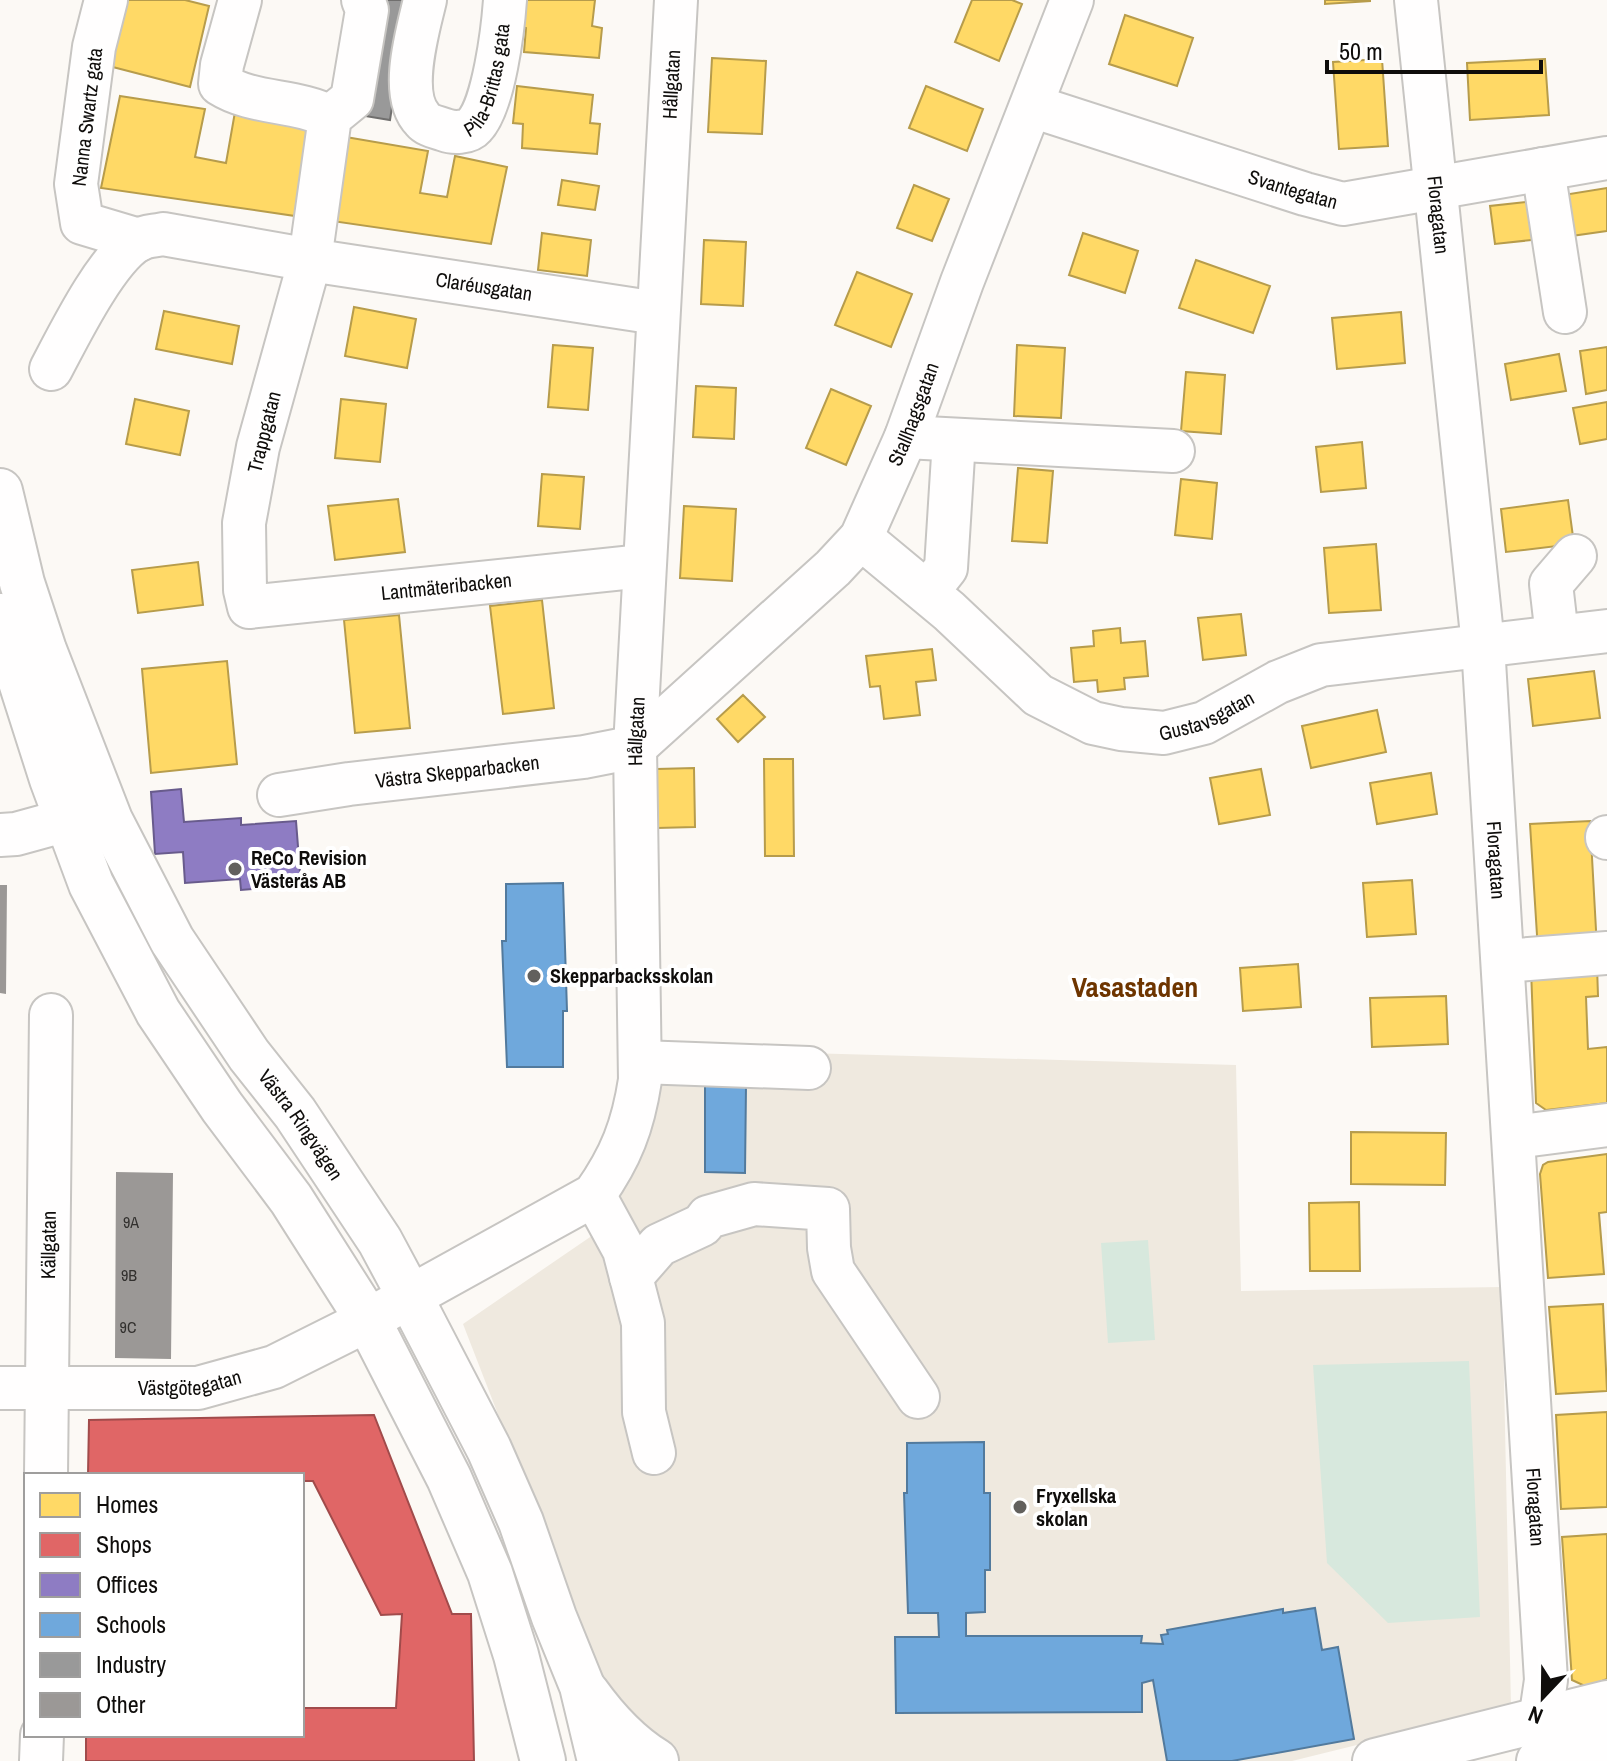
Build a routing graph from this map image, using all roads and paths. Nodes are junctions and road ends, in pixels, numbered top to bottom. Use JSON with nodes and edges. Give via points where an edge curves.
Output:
{"nodes":[{"id":1,"x":106,"y":0,"type":"edge"},
{"id":2,"x":240,"y":0,"type":"edge"},
{"id":3,"x":363,"y":0,"type":"edge"},
{"id":4,"x":425,"y":0,"type":"edge"},
{"id":5,"x":505,"y":0,"type":"edge"},
{"id":6,"x":676,"y":0,"type":"edge"},
{"id":7,"x":1072,"y":0,"type":"edge"},
{"id":8,"x":1416,"y":0,"type":"edge"},
{"id":9,"x":1032,"y":106,"type":"junction"},
{"id":10,"x":330,"y":117,"type":"junction"},
{"id":11,"x":1607,"y":158,"type":"edge"},
{"id":12,"x":1543,"y":169,"type":"junction"},
{"id":13,"x":1435,"y":187,"type":"junction"},
{"id":14,"x":139,"y":240,"type":"junction"},
{"id":15,"x":310,"y":260,"type":"junction"},
{"id":16,"x":1565,"y":312,"type":"dead end"},
{"id":17,"x":657,"y":313,"type":"junction"},
{"id":18,"x":51,"y":369,"type":"dead end"},
{"id":19,"x":906,"y":437,"type":"junction"},
{"id":20,"x":954,"y":440,"type":"junction"},
{"id":21,"x":1173,"y":451,"type":"dead end"},
{"id":22,"x":0,"y":491,"type":"edge"},
{"id":23,"x":861,"y":538,"type":"junction"},
{"id":24,"x":1575,"y":556,"type":"dead end"},
{"id":25,"x":643,"y":566,"type":"junction"},
{"id":26,"x":927,"y":592,"type":"junction"},
{"id":27,"x":249,"y":607,"type":"joint"},
{"id":28,"x":0,"y":616,"type":"edge"},
{"id":29,"x":1607,"y":631,"type":"edge"},
{"id":30,"x":1557,"y":636,"type":"junction"},
{"id":31,"x":1483,"y":645,"type":"junction"},
{"id":32,"x":635,"y":747,"type":"junction"},
{"id":33,"x":279,"y":795,"type":"dead end"},
{"id":34,"x":67,"y":820,"type":"junction"},
{"id":35,"x":8,"y":835,"type":"edge"},
{"id":36,"x":1607,"y":953,"type":"edge"},
{"id":37,"x":1503,"y":961,"type":"junction"},
{"id":38,"x":51,"y":1015,"type":"dead end"},
{"id":39,"x":640,"y":1062,"type":"junction"},
{"id":40,"x":809,"y":1068,"type":"dead end"},
{"id":41,"x":1607,"y":1125,"type":"edge"},
{"id":42,"x":1514,"y":1137,"type":"junction"},
{"id":43,"x":594,"y":1195,"type":"junction"},
{"id":44,"x":631,"y":1277,"type":"junction"},
{"id":45,"x":410,"y":1297,"type":"junction"},
{"id":46,"x":368,"y":1320,"type":"junction"},
{"id":47,"x":47,"y":1387,"type":"junction"},
{"id":48,"x":0,"y":1388,"type":"edge"},
{"id":49,"x":918,"y":1397,"type":"dead end"},
{"id":50,"x":654,"y":1453,"type":"dead end"},
{"id":51,"x":46,"y":1473,"type":"edge"},
{"id":52,"x":500,"y":1606,"type":"junction"},
{"id":53,"x":582,"y":1686,"type":"junction"},
{"id":54,"x":1607,"y":1703,"type":"edge"},
{"id":55,"x":42,"y":1737,"type":"edge"},
{"id":56,"x":1539,"y":1741,"type":"edge"},
{"id":57,"x":1607,"y":1742,"type":"edge"},
{"id":58,"x":41,"y":1761,"type":"edge"},
{"id":59,"x":543,"y":1761,"type":"edge"},
{"id":60,"x":565,"y":1761,"type":"edge"},
{"id":61,"x":600,"y":1761,"type":"edge"},
{"id":62,"x":656,"y":1761,"type":"edge"},
{"id":63,"x":1375,"y":1761,"type":"edge"}],
"edges":[{"from":1,"to":14,"type":"street","name":"Nanna Swartz gata","via":[[94,47],[76,184],[82,223]]},
{"from":2,"to":10,"type":"street","via":[[220,84],[235,94],[313,108]]},
{"from":3,"to":10,"type":"street","via":[[367,10],[352,99]]},
{"from":4,"to":5,"type":"street","name":"Pila-Brittas gata","via":[[411,87],[416,112],[425,123],[450,132],[474,126],[488,99]]},
{"from":6,"to":17,"type":"street","name":"Hållgatan"},
{"from":7,"to":9,"type":"street","name":"Stallhagsgatan"},
{"from":8,"to":13,"type":"street","name":"Floragatan"},
{"from":9,"to":13,"type":"street","name":"Svantegatan","via":[[1343,204]]},
{"from":9,"to":19,"type":"street","name":"Stallhagsgatan"},
{"from":10,"to":15,"type":"street"},
{"from":11,"to":12,"type":"street","name":"Svantegatan"},
{"from":12,"to":13,"type":"street","name":"Svantegatan"},
{"from":12,"to":16,"type":"street"},
{"from":13,"to":31,"type":"street","name":"Floragatan"},
{"from":14,"to":15,"type":"street","name":"Claréusgatan","via":[[163,234]]},
{"from":14,"to":18,"type":"street","via":[[117,261]]},
{"from":15,"to":17,"type":"street","name":"Claréusgatan"},
{"from":15,"to":27,"type":"street","name":"Trappgatan","via":[[258,447],[244,523]]},
{"from":17,"to":25,"type":"street","name":"Hållgatan"},
{"from":19,"to":20,"type":"street"},
{"from":19,"to":23,"type":"street","name":"Stallhagsgatan"},
{"from":20,"to":21,"type":"street"},
{"from":20,"to":26,"type":"street","via":[[946,568]]},
{"from":22,"to":45,"type":"main road","name":"Västra Ringvägen","via":[[44,650],[101,798],[146,894],[216,1008],[295,1113],[380,1241]]},
{"from":23,"to":26,"type":"street","name":"Gustavsgatan"},
{"from":23,"to":32,"type":"street","name":"Stallhagsgatan"},
{"from":24,"to":30,"type":"street","via":[[1551,584]]},
{"from":25,"to":27,"type":"street","name":"Lantmäteribacken"},
{"from":25,"to":32,"type":"street","name":"Hållgatan"},
{"from":26,"to":31,"type":"street","name":"Gustavsgatan","via":[[1038,695],[1093,723],[1148,732],[1204,723],[1321,665]]},
{"from":28,"to":34,"type":"main road"},
{"from":29,"to":30,"type":"street","name":"Gustavsgatan"},
{"from":30,"to":31,"type":"street","name":"Gustavsgatan"},
{"from":31,"to":37,"type":"street","name":"Floragatan"},
{"from":32,"to":33,"type":"street","name":"Västra Skepparbacken"},
{"from":32,"to":39,"type":"street","name":"Hållgatan"},
{"from":34,"to":35,"type":"street"},
{"from":34,"to":46,"type":"main road","via":[[91,884],[158,1012],[291,1199]]},
{"from":36,"to":37,"type":"street"},
{"from":37,"to":42,"type":"street","name":"Floragatan"},
{"from":38,"to":47,"type":"street","name":"Källgatan"},
{"from":39,"to":40,"type":"street"},
{"from":39,"to":43,"type":"street","name":"Hållgatan","via":[[629,1132],[616,1164]]},
{"from":41,"to":42,"type":"street"},
{"from":42,"to":56,"type":"street","name":"Floragatan","via":[[1546,1680]]},
{"from":43,"to":44,"type":"street","via":[[624,1250]]},
{"from":43,"to":45,"type":"street","name":"Hållgatan"},
{"from":44,"to":49,"type":"street","via":[[659,1245],[708,1217],[754,1204],[828,1209],[833,1271]]},
{"from":44,"to":50,"type":"street","via":[[643,1323],[644,1412]]},
{"from":45,"to":46,"type":"street","name":"Hållgatan"},
{"from":45,"to":53,"type":"main road","name":"Västra Ringvägen","via":[[514,1504]]},
{"from":46,"to":47,"type":"street","name":"Västgötegatan","via":[[274,1367],[198,1388]]},
{"from":46,"to":52,"type":"main road","via":[[449,1478]]},
{"from":47,"to":48,"type":"street","name":"Västgötegatan"},
{"from":47,"to":51,"type":"street","name":"Källgatan"},
{"from":52,"to":59,"type":"main road"},
{"from":52,"to":60,"type":"main road","via":[[517,1610]]},
{"from":53,"to":61,"type":"main road","name":"Västra Ringvägen"},
{"from":53,"to":62,"type":"main road"},
{"from":54,"to":56,"type":"main road"},
{"from":55,"to":58,"type":"street"},
{"from":56,"to":57,"type":"main road"},
{"from":56,"to":63,"type":"main road"}]}
